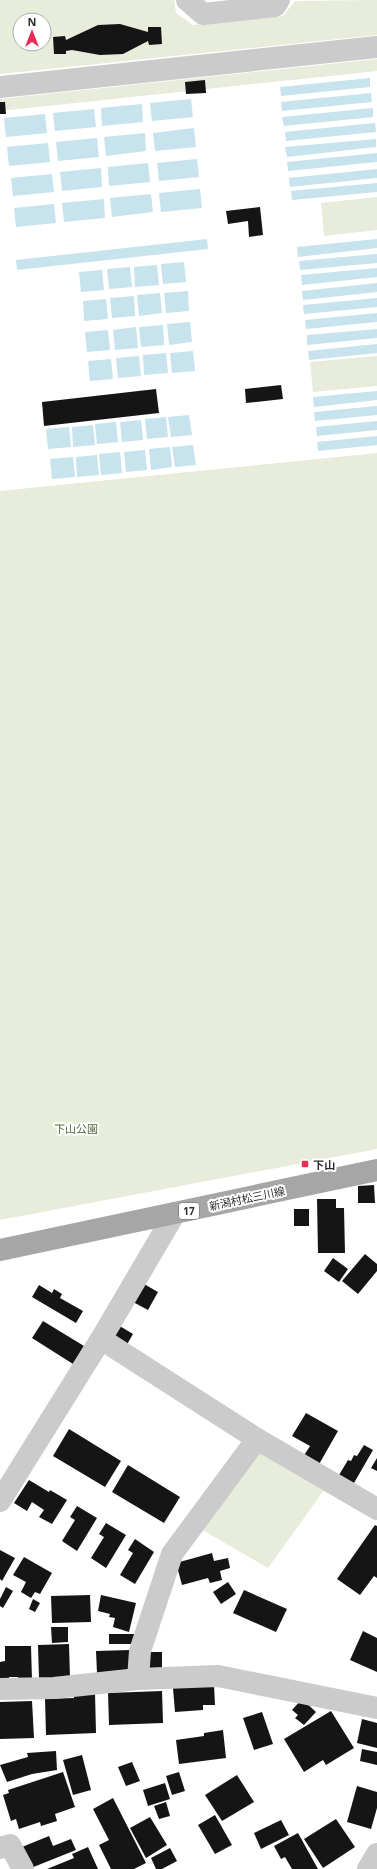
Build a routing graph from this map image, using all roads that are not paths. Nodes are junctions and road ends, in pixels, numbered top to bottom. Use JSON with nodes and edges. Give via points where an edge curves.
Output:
{"nodes":[{"id":1,"x":187,"y":0,"type":"edge"},
{"id":2,"x":279,"y":0,"type":"edge"},
{"id":3,"x":377,"y":47,"type":"edge"},
{"id":4,"x":0,"y":87,"type":"edge"},
{"id":5,"x":377,"y":1170,"type":"edge"},
{"id":6,"x":175,"y":1213,"type":"junction"},
{"id":7,"x":0,"y":1250,"type":"edge"},
{"id":8,"x":101,"y":1339,"type":"junction"},
{"id":9,"x":257,"y":1439,"type":"junction"},
{"id":10,"x":0,"y":1501,"type":"edge"},
{"id":11,"x":377,"y":1509,"type":"edge"},
{"id":12,"x":138,"y":1679,"type":"junction"},
{"id":13,"x":0,"y":1689,"type":"edge"},
{"id":14,"x":377,"y":1708,"type":"edge"},
{"id":15,"x":0,"y":1848,"type":"edge"},
{"id":16,"x":377,"y":1854,"type":"edge"},
{"id":17,"x":23,"y":1869,"type":"edge"},
{"id":18,"x":368,"y":1869,"type":"edge"}],
"edges":[{"from":1,"to":2,"type":"street","via":[[202,14],[275,6]]},
{"from":3,"to":4,"type":"street"},
{"from":5,"to":6,"type":"main road","name":"新潟村松三川線","number":"17"},
{"from":6,"to":7,"type":"main road","name":"新潟村松三川線","number":"17"},
{"from":6,"to":8,"type":"street"},
{"from":8,"to":9,"type":"street"},
{"from":8,"to":10,"type":"street"},
{"from":9,"to":11,"type":"street"},
{"from":9,"to":12,"type":"street","via":[[172,1554],[140,1651]]},
{"from":12,"to":13,"type":"street","via":[[54,1688]]},
{"from":12,"to":14,"type":"street","via":[[218,1676]]},
{"from":15,"to":17,"type":"street","via":[[10,1845]]},
{"from":16,"to":18,"type":"street"}]}
